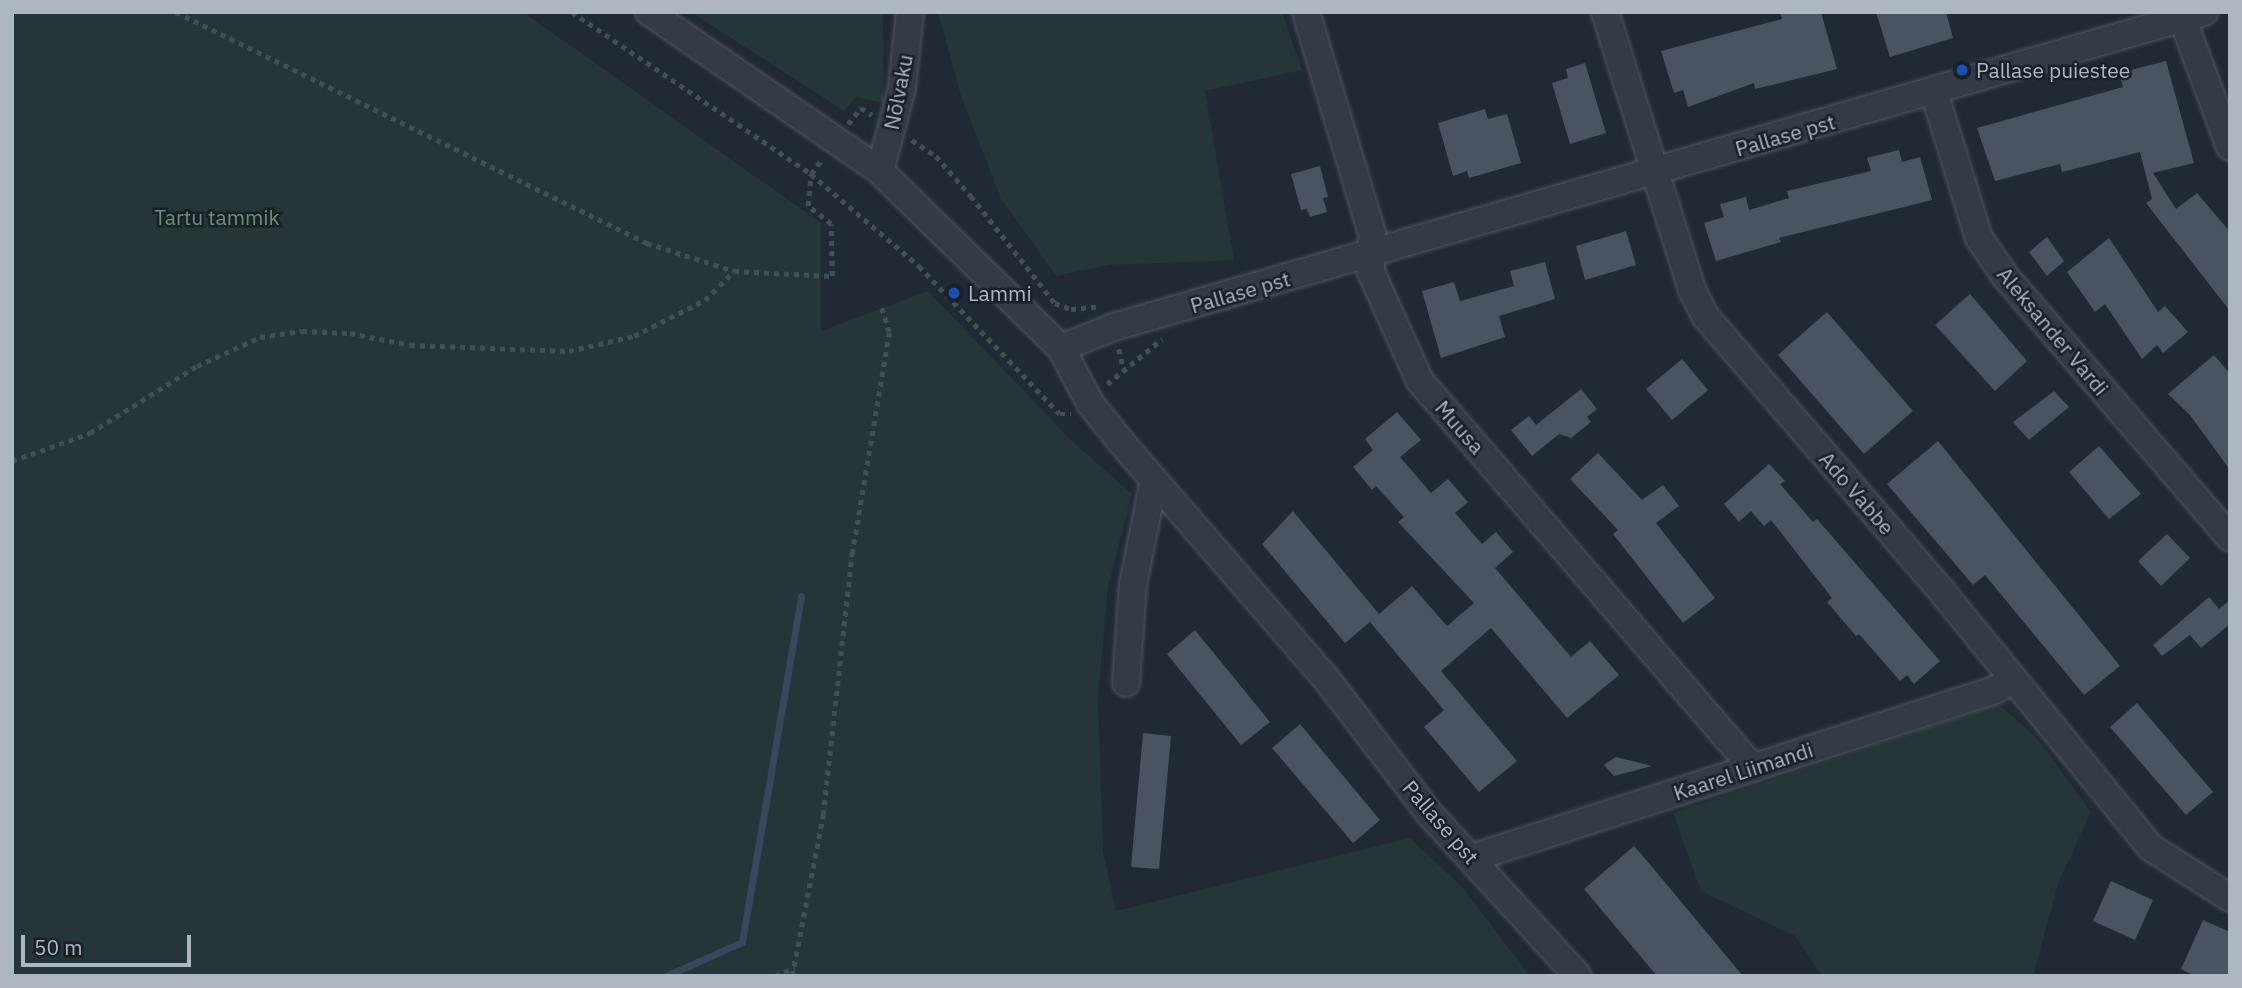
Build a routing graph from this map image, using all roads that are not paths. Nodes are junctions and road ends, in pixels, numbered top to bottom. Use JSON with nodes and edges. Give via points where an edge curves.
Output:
{"nodes":[{"id":1,"x":649,"y":12,"type":"edge"},
{"id":2,"x":910,"y":12,"type":"edge"},
{"id":3,"x":1306,"y":12,"type":"edge"},
{"id":4,"x":1605,"y":12,"type":"edge"},
{"id":5,"x":2189,"y":14,"type":"edge"},
{"id":6,"x":1934,"y":92,"type":"junction"},
{"id":7,"x":2230,"y":147,"type":"edge"},
{"id":8,"x":880,"y":171,"type":"junction"},
{"id":9,"x":1655,"y":173,"type":"junction"},
{"id":10,"x":1368,"y":257,"type":"junction"},
{"id":11,"x":1060,"y":348,"type":"junction"},
{"id":12,"x":1154,"y":480,"type":"junction"},
{"id":13,"x":2230,"y":538,"type":"edge"},
{"id":14,"x":2013,"y":679,"type":"junction"},
{"id":15,"x":1126,"y":683,"type":"dead end"},
{"id":16,"x":1754,"y":768,"type":"junction"},
{"id":17,"x":1472,"y":859,"type":"junction"},
{"id":18,"x":2230,"y":898,"type":"edge"},
{"id":19,"x":1578,"y":976,"type":"edge"}],
"edges":[{"from":1,"to":8,"type":"street"},
{"from":2,"to":8,"type":"street","name":"Nõlvaku","via":[[902,88]]},
{"from":3,"to":10,"type":"street","name":"Muusa","via":[[1371,234]]},
{"from":4,"to":9,"type":"street","name":"Ado Vabbe"},
{"from":5,"to":6,"type":"street","name":"Pallase pst"},
{"from":5,"to":7,"type":"street"},
{"from":6,"to":9,"type":"street","name":"Pallase pst"},
{"from":6,"to":13,"type":"street","name":"Aleksander Vardi","via":[[1979,238],[2005,276]]},
{"from":8,"to":11,"type":"street"},
{"from":9,"to":10,"type":"street","name":"Pallase pst"},
{"from":9,"to":14,"type":"street","name":"Ado Vabbe","via":[[1692,290],[1706,317]]},
{"from":10,"to":11,"type":"street","name":"Pallase pst","via":[[1114,327]]},
{"from":10,"to":16,"type":"street","name":"Muusa","via":[[1378,295],[1420,381]]},
{"from":11,"to":12,"type":"street","name":"Pallase pst","via":[[1090,403]]},
{"from":12,"to":15,"type":"street","via":[[1133,584]]},
{"from":12,"to":17,"type":"street","name":"Pallase pst","via":[[1324,676],[1429,813]]},
{"from":14,"to":16,"type":"street","name":"Kaarel Liimandi","via":[[1995,690]]},
{"from":14,"to":18,"type":"street","name":"Ado Vabbe","via":[[2150,847]]},
{"from":16,"to":17,"type":"street","name":"Kaarel Liimandi"},
{"from":17,"to":19,"type":"street","name":"Pallase pst"}]}
